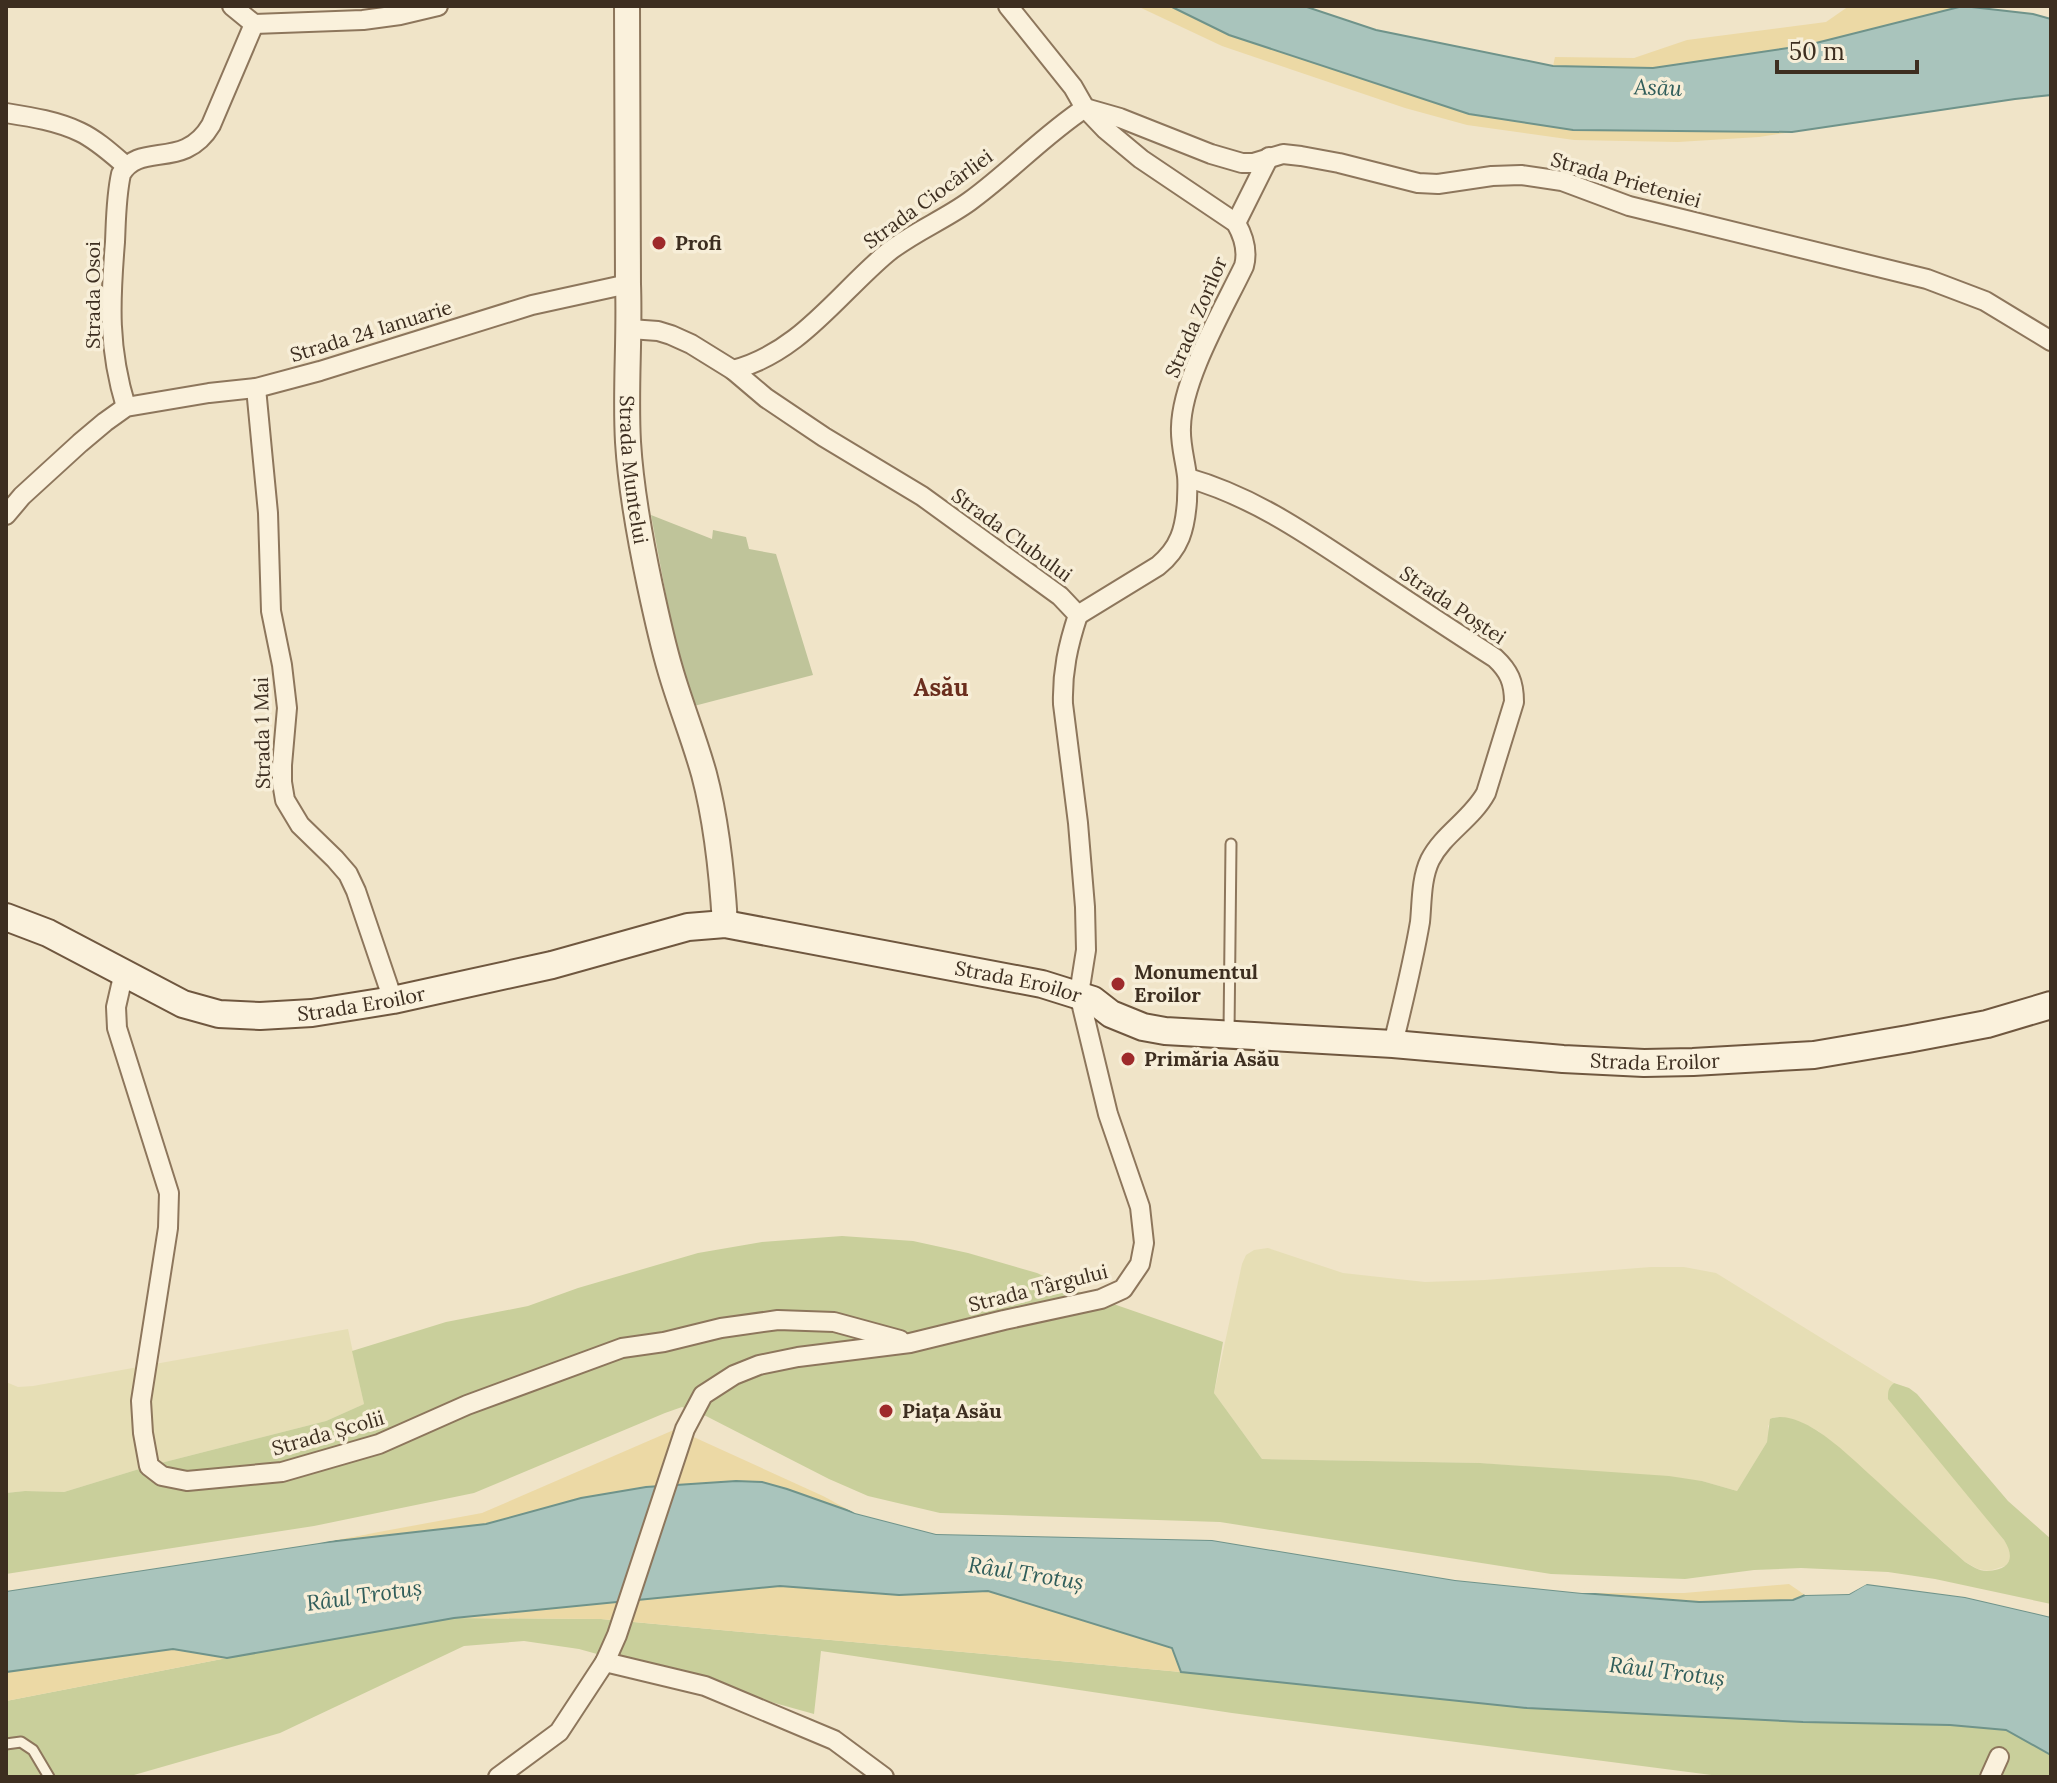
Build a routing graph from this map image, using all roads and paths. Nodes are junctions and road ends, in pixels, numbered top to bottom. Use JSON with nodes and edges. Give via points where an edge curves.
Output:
{"nodes":[{"id":1,"x":232,"y":6,"type":"edge"},
{"id":2,"x":438,"y":6,"type":"edge"},
{"id":3,"x":627,"y":6,"type":"edge"},
{"id":4,"x":1008,"y":6,"type":"edge"},
{"id":5,"x":254,"y":24,"type":"junction"},
{"id":6,"x":1085,"y":108,"type":"junction"},
{"id":7,"x":6,"y":113,"type":"edge"},
{"id":8,"x":1269,"y":157,"type":"junction"},
{"id":9,"x":126,"y":166,"type":"junction"},
{"id":10,"x":1236,"y":223,"type":"junction"},
{"id":11,"x":628,"y":284,"type":"junction"},
{"id":12,"x":630,"y":329,"type":"junction"},
{"id":13,"x":2051,"y":341,"type":"edge"},
{"id":14,"x":733,"y":370,"type":"junction"},
{"id":15,"x":256,"y":388,"type":"junction"},
{"id":16,"x":126,"y":407,"type":"junction"},
{"id":17,"x":1188,"y":478,"type":"junction"},
{"id":18,"x":6,"y":515,"type":"edge"},
{"id":19,"x":1078,"y":615,"type":"junction"},
{"id":20,"x":1231,"y":844,"type":"dead end"},
{"id":21,"x":6,"y":917,"type":"edge"},
{"id":22,"x":725,"y":924,"type":"junction"},
{"id":23,"x":124,"y":972,"type":"junction"},
{"id":24,"x":1079,"y":994,"type":"junction"},
{"id":25,"x":393,"y":1000,"type":"junction"},
{"id":26,"x":2051,"y":1005,"type":"edge"},
{"id":27,"x":1229,"y":1036,"type":"junction"},
{"id":28,"x":1393,"y":1044,"type":"junction"},
{"id":29,"x":910,"y":1343,"type":"junction"},
{"id":30,"x":605,"y":1662,"type":"junction"},
{"id":31,"x":6,"y":1744,"type":"edge"},
{"id":32,"x":1999,"y":1757,"type":"dead end"},
{"id":33,"x":49,"y":1777,"type":"edge"},
{"id":34,"x":498,"y":1777,"type":"edge"},
{"id":35,"x":884,"y":1777,"type":"edge"},
{"id":36,"x":1990,"y":1777,"type":"edge"}],
"edges":[{"from":1,"to":5,"type":"street"},
{"from":2,"to":5,"type":"street","via":[[363,20]]},
{"from":3,"to":11,"type":"street","name":"Strada Muntelui"},
{"from":4,"to":6,"type":"street"},
{"from":5,"to":9,"type":"street","via":[[204,136],[189,148]]},
{"from":6,"to":8,"type":"street","name":"Strada Prieteniei","via":[[1242,163]]},
{"from":6,"to":10,"type":"street","via":[[1141,159]]},
{"from":6,"to":14,"type":"street","name":"Strada Ciocârliei","via":[[970,201],[886,254],[793,342]]},
{"from":7,"to":9,"type":"street","via":[[82,132]]},
{"from":8,"to":10,"type":"street"},
{"from":8,"to":13,"type":"street","name":"Strada Prieteniei","via":[[1301,156],[1418,183],[1521,175],[1562,181],[1629,206],[1927,279],[1985,301]]},
{"from":9,"to":16,"type":"street","name":"Strada Osoi","via":[[118,186],[111,299],[112,349]]},
{"from":10,"to":17,"type":"street","name":"Strada Zorilor","via":[[1245,246],[1244,266],[1184,405],[1181,439]]},
{"from":11,"to":12,"type":"street","name":"Strada Muntelui"},
{"from":11,"to":15,"type":"street","name":"Strada 24 Ianuarie","via":[[532,305]]},
{"from":12,"to":14,"type":"street","name":"Strada Clubului","via":[[671,335]]},
{"from":12,"to":22,"type":"street","name":"Strada Muntelui","via":[[628,438],[637,517],[670,667],[714,820]]},
{"from":14,"to":19,"type":"street","name":"Strada Clubului","via":[[789,414],[922,496],[1060,596]]},
{"from":15,"to":16,"type":"street","name":"Strada 24 Ianuarie"},
{"from":15,"to":25,"type":"street","name":"Strada 1 Mai","via":[[271,611],[287,708],[285,800],[300,825],[348,874]]},
{"from":16,"to":18,"type":"street","via":[[80,443]]},
{"from":17,"to":19,"type":"street","name":"Strada Zorilor","via":[[1182,535],[1170,557]]},
{"from":17,"to":28,"type":"street","name":"Strada Poștei","via":[[1306,533],[1495,658],[1511,678],[1514,702],[1486,793],[1429,863]]},
{"from":19,"to":24,"type":"street","via":[[1062,684],[1085,907]]},
{"from":20,"to":27,"type":"lane"},
{"from":21,"to":23,"type":"main road","name":"Strada Eroilor"},
{"from":22,"to":24,"type":"main road","name":"Strada Eroilor"},
{"from":22,"to":25,"type":"main road","name":"Strada Eroilor","via":[[688,927],[552,965]]},
{"from":23,"to":25,"type":"main road","name":"Strada Eroilor","via":[[183,1004],[219,1014],[282,1016]]},
{"from":23,"to":29,"type":"street","name":"Strada Școlii","via":[[117,1028],[169,1193],[141,1401],[149,1466],[162,1476],[187,1481],[282,1472],[379,1444],[622,1348],[721,1328],[778,1320],[834,1322]]},
{"from":24,"to":27,"type":"main road","name":"Strada Eroilor","via":[[1143,1027]]},
{"from":24,"to":29,"type":"street","name":"Strada Târgului","via":[[1108,1114],[1140,1207],[1140,1264],[1123,1289],[1101,1299]]},
{"from":26,"to":28,"type":"main road","name":"Strada Eroilor","via":[[1908,1039],[1744,1060],[1605,1062]]},
{"from":27,"to":28,"type":"main road","name":"Strada Eroilor"},
{"from":29,"to":30,"type":"street","name":"Strada Târgului","via":[[759,1365],[703,1395],[685,1429]]},
{"from":30,"to":34,"type":"street","name":"Strada Târgului","via":[[559,1732]]},
{"from":30,"to":35,"type":"street","via":[[705,1686],[834,1740]]},
{"from":31,"to":33,"type":"lane","via":[[21,1742],[33,1750]]},
{"from":32,"to":36,"type":"street"}]}
